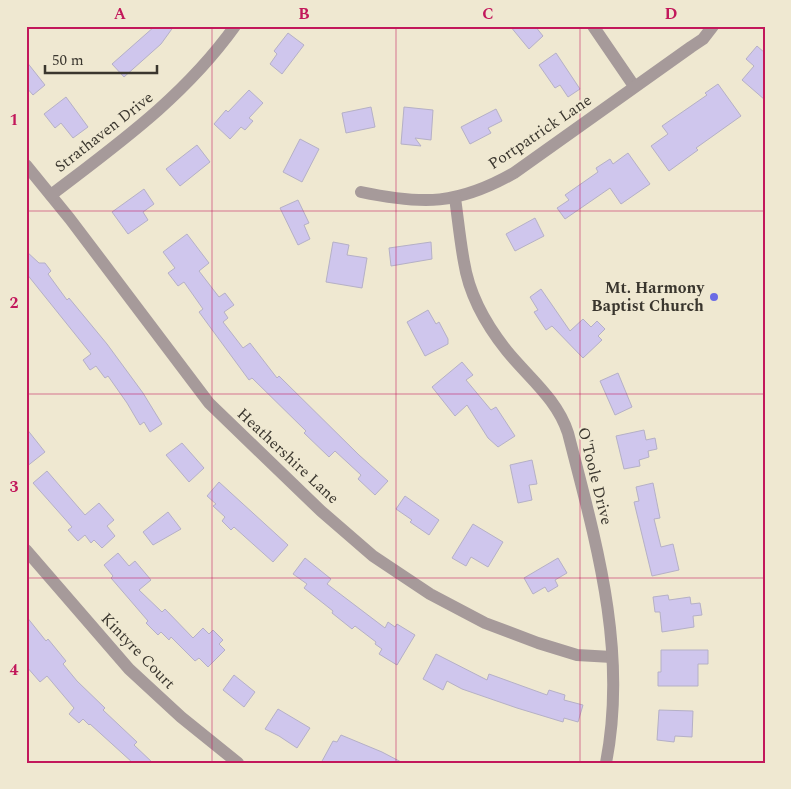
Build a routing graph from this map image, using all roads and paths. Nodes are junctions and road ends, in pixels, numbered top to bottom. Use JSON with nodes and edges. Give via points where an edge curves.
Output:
{"nodes":[{"id":1,"x":235,"y":26,"type":"edge"},
{"id":2,"x":593,"y":26,"type":"edge"},
{"id":3,"x":713,"y":26,"type":"edge"},
{"id":4,"x":634,"y":86,"type":"junction"},
{"id":5,"x":26,"y":165,"type":"edge"},
{"id":6,"x":361,"y":192,"type":"dead end"},
{"id":7,"x":50,"y":195,"type":"junction"},
{"id":8,"x":455,"y":198,"type":"junction"},
{"id":9,"x":26,"y":550,"type":"edge"},
{"id":10,"x":612,"y":657,"type":"junction"},
{"id":11,"x":238,"y":763,"type":"edge"},
{"id":12,"x":606,"y":763,"type":"edge"}],
"edges":[{"from":1,"to":7,"type":"street","name":"Strathaven Drive","via":[[208,62],[160,110]]},
{"from":2,"to":4,"type":"street"},
{"from":3,"to":4,"type":"street","name":"Portpatrick Lane","via":[[702,39]]},
{"from":4,"to":8,"type":"street","name":"Portpatrick Lane","via":[[500,181]]},
{"from":5,"to":7,"type":"street","name":"Heathershire Lane"},
{"from":6,"to":8,"type":"street","name":"Portpatrick Lane","via":[[394,199]]},
{"from":7,"to":10,"type":"street","name":"Heathershire Lane","via":[[209,403],[373,556],[430,594],[485,623],[577,655]]},
{"from":8,"to":10,"type":"street","name":"O'Toole Drive","via":[[464,263],[478,304],[497,337],[554,404],[566,428],[605,584]]},
{"from":9,"to":11,"type":"street","name":"Kintyre Court","via":[[129,669],[180,717]]},
{"from":10,"to":12,"type":"street","name":"O'Toole Drive","via":[[613,689]]}]}
